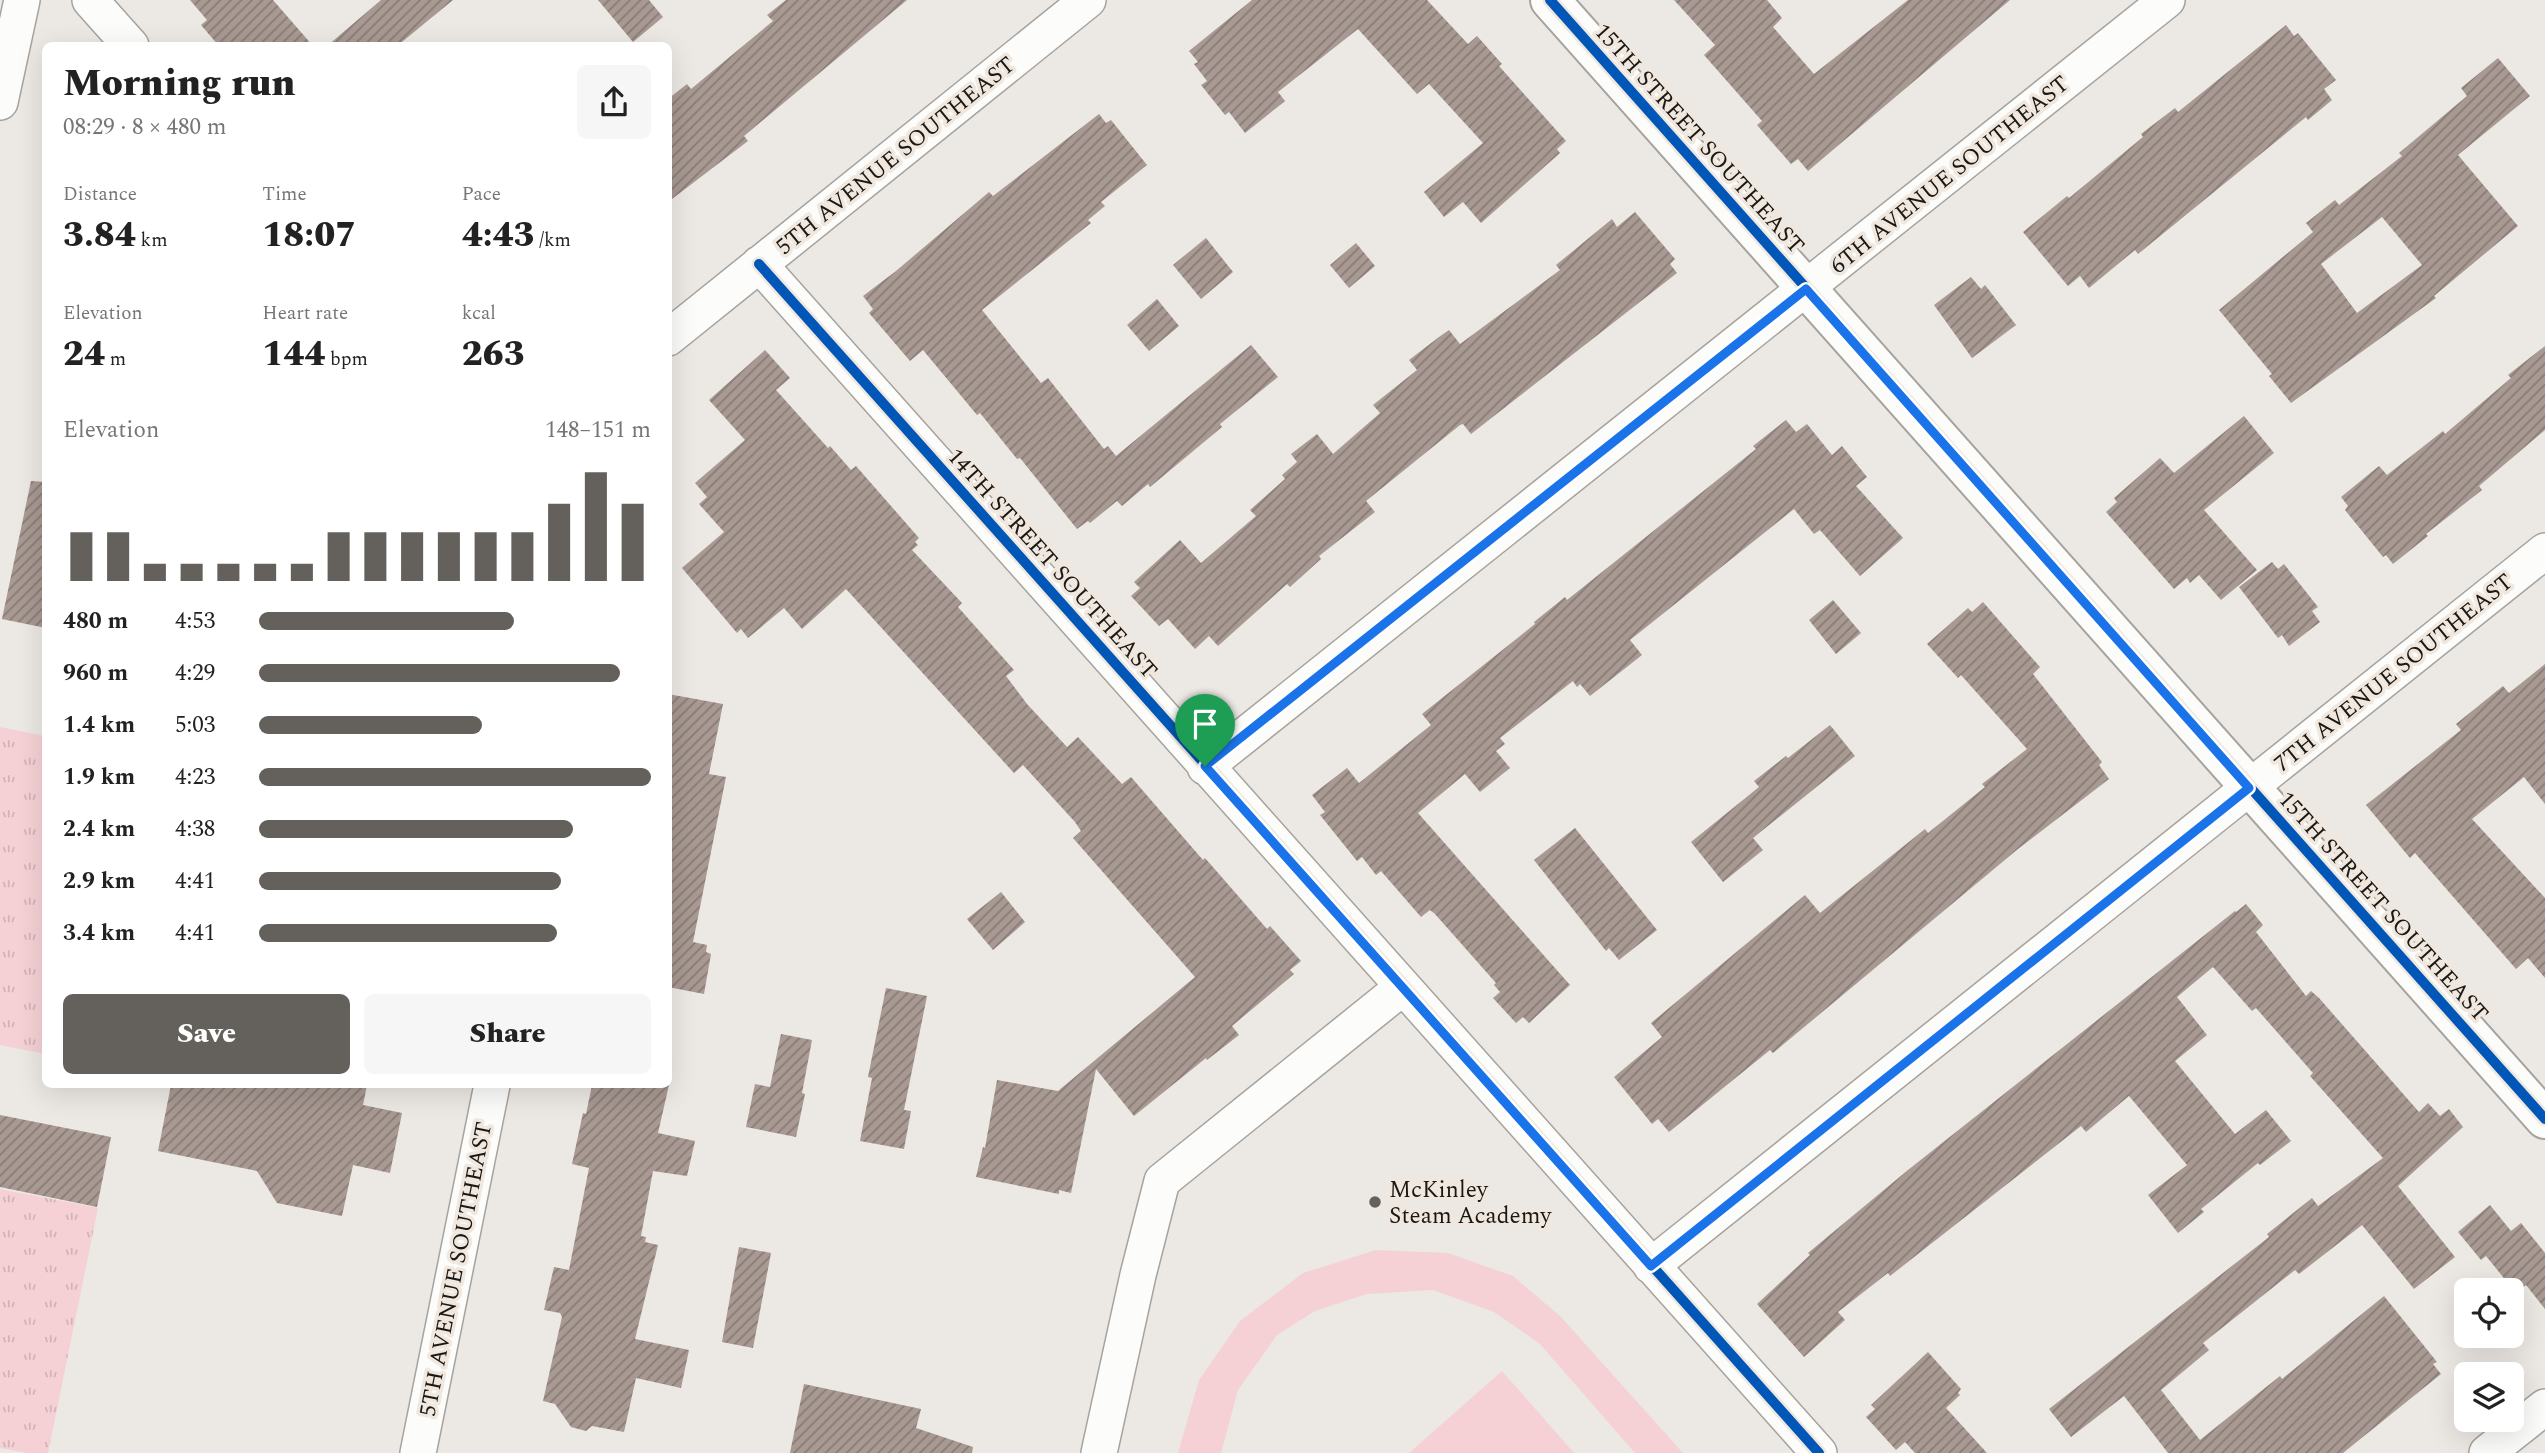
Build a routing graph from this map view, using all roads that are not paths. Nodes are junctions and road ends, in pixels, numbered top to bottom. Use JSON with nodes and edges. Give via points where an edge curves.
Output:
{"nodes":[{"id":1,"x":22,"y":0,"type":"edge"},
{"id":2,"x":90,"y":0,"type":"edge"},
{"id":3,"x":1088,"y":0,"type":"edge"},
{"id":4,"x":1550,"y":0,"type":"edge"},
{"id":5,"x":2167,"y":0,"type":"edge"},
{"id":6,"x":127,"y":42,"type":"edge"},
{"id":7,"x":0,"y":102,"type":"edge"},
{"id":8,"x":759,"y":264,"type":"junction"},
{"id":9,"x":1806,"y":289,"type":"junction"},
{"id":10,"x":672,"y":335,"type":"edge"},
{"id":11,"x":2545,"y":551,"type":"edge"},
{"id":12,"x":1205,"y":766,"type":"junction"},
{"id":13,"x":2249,"y":788,"type":"junction"},
{"id":14,"x":1403,"y":987,"type":"junction"},
{"id":15,"x":491,"y":1088,"type":"edge"},
{"id":16,"x":2545,"y":1119,"type":"edge"},
{"id":17,"x":1651,"y":1266,"type":"junction"},
{"id":18,"x":2545,"y":1407,"type":"edge"},
{"id":19,"x":420,"y":1453,"type":"edge"},
{"id":20,"x":1099,"y":1453,"type":"edge"},
{"id":21,"x":1819,"y":1453,"type":"edge"},
{"id":22,"x":2487,"y":1453,"type":"edge"}],
"edges":[{"from":1,"to":7,"type":"street"},
{"from":2,"to":6,"type":"street"},
{"from":3,"to":8,"type":"street","name":"5TH AVENUE SOUTHEAST"},
{"from":4,"to":9,"type":"street","name":"15TH STREET SOUTHEAST"},
{"from":5,"to":9,"type":"street","name":"6TH AVENUE SOUTHEAST"},
{"from":8,"to":10,"type":"street","name":"5TH AVENUE SOUTHEAST"},
{"from":8,"to":12,"type":"street","name":"14TH STREET SOUTHEAST"},
{"from":9,"to":12,"type":"street","name":"6TH AVENUE SOUTHEAST"},
{"from":9,"to":13,"type":"street","name":"15TH STREET SOUTHEAST"},
{"from":11,"to":13,"type":"street","name":"7TH AVENUE SOUTHEAST"},
{"from":12,"to":14,"type":"street","name":"14TH STREET SOUTHEAST"},
{"from":13,"to":16,"type":"street","name":"15TH STREET SOUTHEAST"},
{"from":13,"to":17,"type":"street","name":"7TH AVENUE SOUTHEAST"},
{"from":14,"to":17,"type":"street","name":"14TH STREET SOUTHEAST"},
{"from":14,"to":20,"type":"street","via":[[1162,1181]]},
{"from":15,"to":19,"type":"street","name":"5TH AVENUE SOUTHEAST"},
{"from":17,"to":21,"type":"street","name":"14TH STREET SOUTHEAST"},
{"from":18,"to":22,"type":"street"}]}
